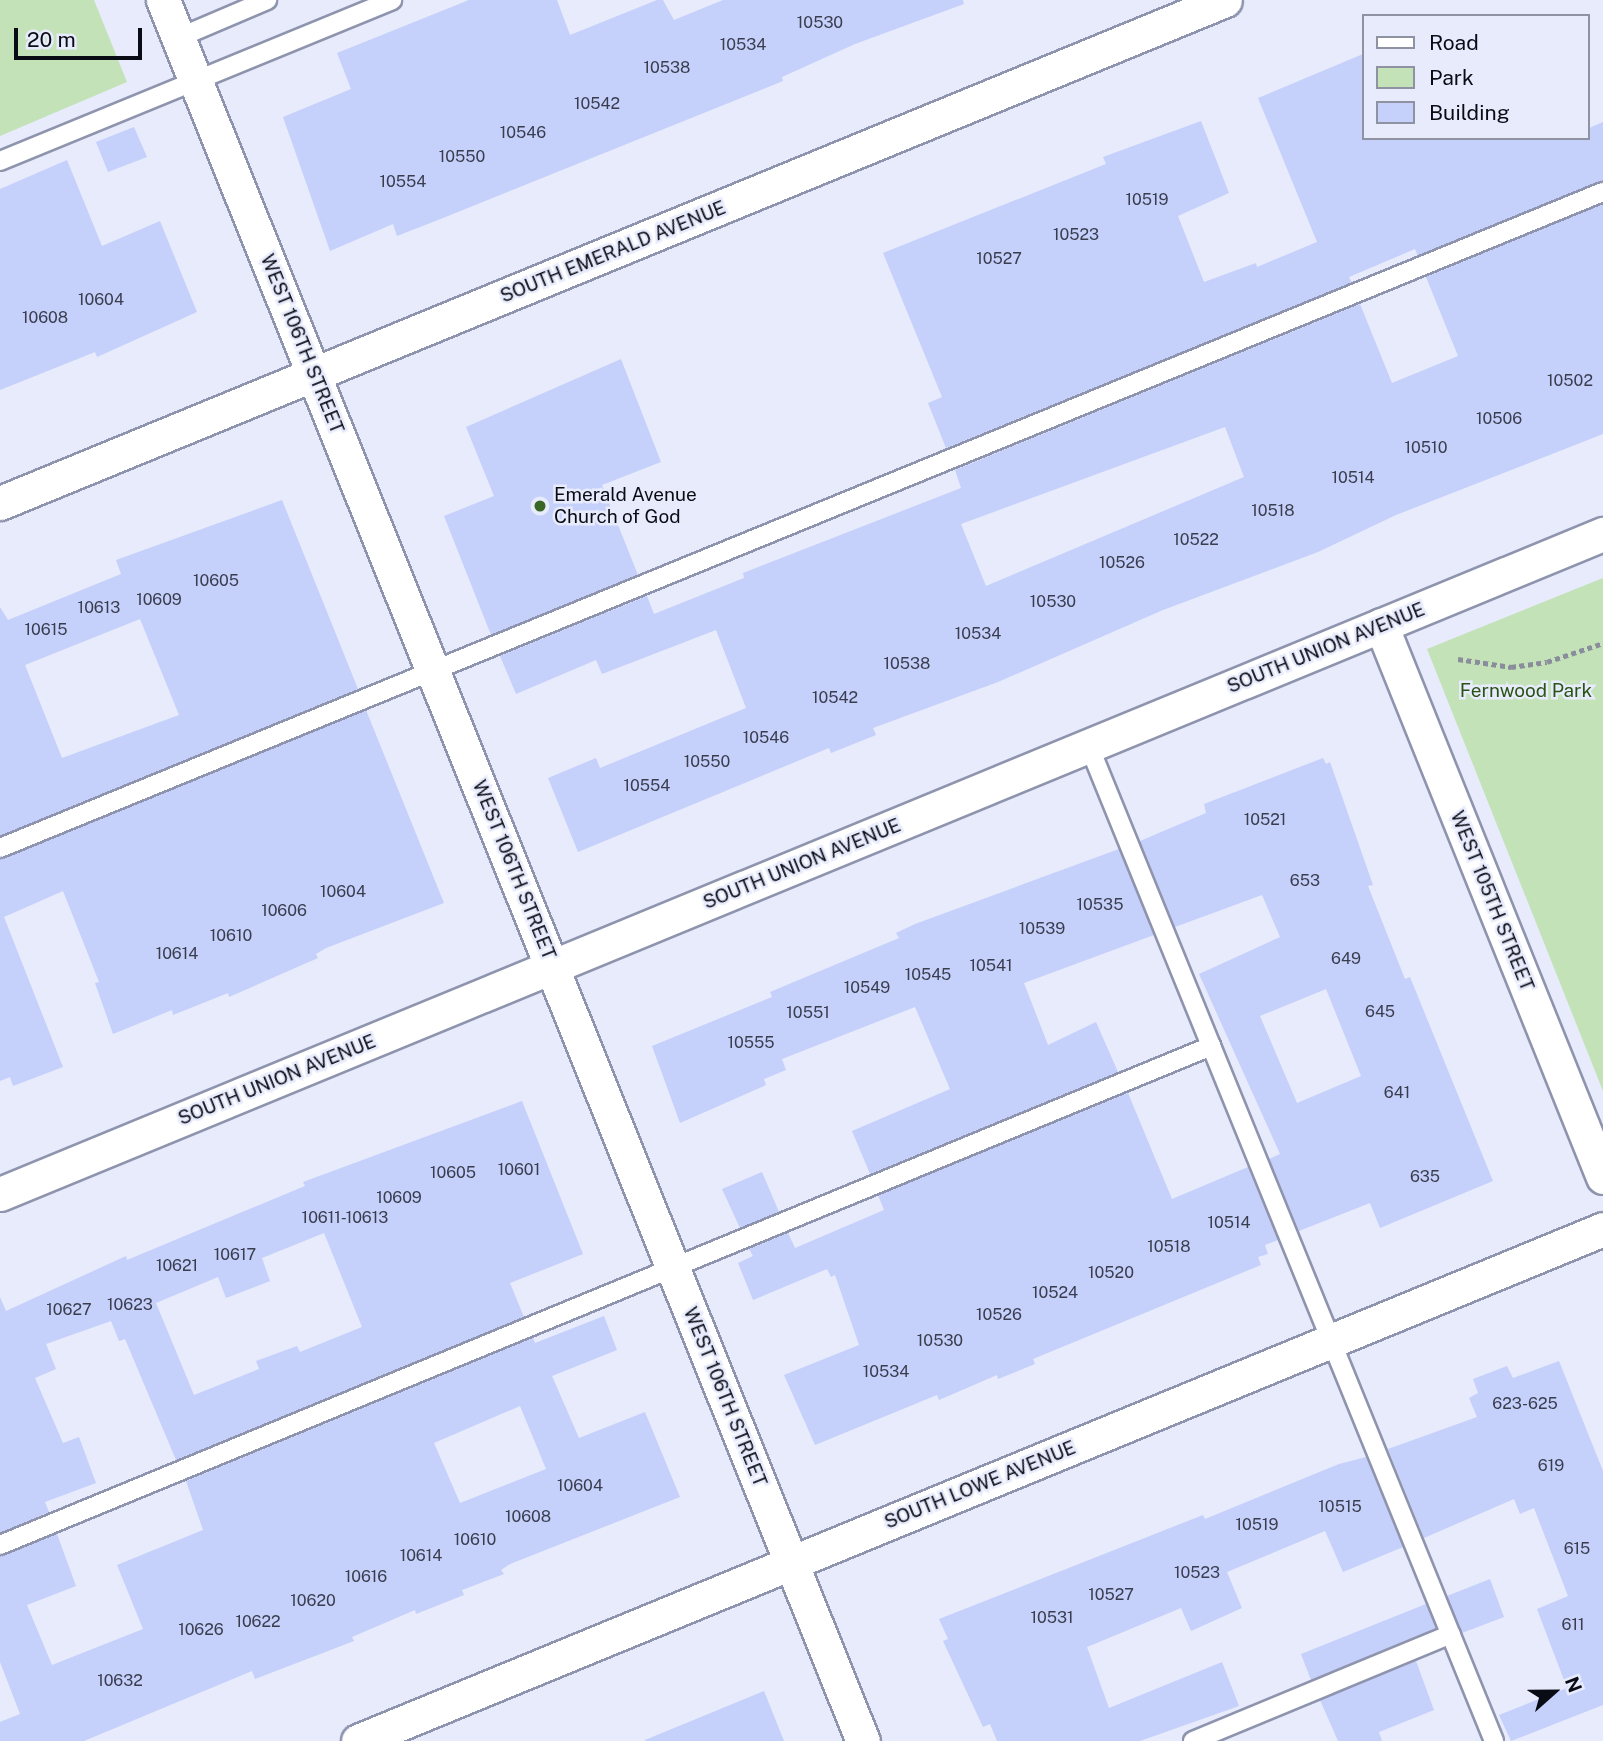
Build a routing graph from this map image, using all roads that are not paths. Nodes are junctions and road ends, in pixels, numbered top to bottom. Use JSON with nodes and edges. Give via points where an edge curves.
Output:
{"nodes":[{"id":1,"x":163,"y":0,"type":"edge"},
{"id":2,"x":267,"y":0,"type":"edge"},
{"id":3,"x":392,"y":0,"type":"edge"},
{"id":4,"x":1225,"y":0,"type":"edge"},
{"id":5,"x":178,"y":38,"type":"junction"},
{"id":6,"x":196,"y":81,"type":"junction"},
{"id":7,"x":0,"y":161,"type":"edge"},
{"id":8,"x":1603,"y":192,"type":"edge"},
{"id":9,"x":313,"y":374,"type":"junction"},
{"id":10,"x":0,"y":503,"type":"edge"},
{"id":11,"x":1603,"y":534,"type":"edge"},
{"id":12,"x":1381,"y":625,"type":"junction"},
{"id":13,"x":433,"y":671,"type":"junction"},
{"id":14,"x":1089,"y":746,"type":"junction"},
{"id":15,"x":0,"y":848,"type":"edge"},
{"id":16,"x":552,"y":967,"type":"junction"},
{"id":17,"x":1211,"y":1046,"type":"junction"},
{"id":18,"x":1603,"y":1177,"type":"edge"},
{"id":19,"x":0,"y":1194,"type":"edge"},
{"id":20,"x":1603,"y":1229,"type":"edge"},
{"id":21,"x":673,"y":1268,"type":"junction"},
{"id":22,"x":1331,"y":1341,"type":"junction"},
{"id":23,"x":0,"y":1545,"type":"edge"},
{"id":24,"x":792,"y":1563,"type":"junction"},
{"id":25,"x":1451,"y":1634,"type":"junction"},
{"id":26,"x":358,"y":1741,"type":"edge"},
{"id":27,"x":863,"y":1741,"type":"edge"},
{"id":28,"x":1193,"y":1741,"type":"edge"},
{"id":29,"x":1494,"y":1741,"type":"edge"}],
"edges":[{"from":1,"to":5,"type":"street","name":"WEST 106TH STREET"},
{"from":2,"to":5,"type":"lane"},
{"from":3,"to":6,"type":"lane"},
{"from":4,"to":9,"type":"street","name":"SOUTH EMERALD AVENUE"},
{"from":5,"to":6,"type":"street","name":"WEST 106TH STREET"},
{"from":6,"to":7,"type":"lane"},
{"from":6,"to":9,"type":"street","name":"WEST 106TH STREET"},
{"from":8,"to":13,"type":"lane"},
{"from":9,"to":10,"type":"street","name":"SOUTH EMERALD AVENUE"},
{"from":9,"to":13,"type":"street","name":"WEST 106TH STREET"},
{"from":11,"to":12,"type":"street","name":"SOUTH UNION AVENUE"},
{"from":12,"to":14,"type":"street","name":"SOUTH UNION AVENUE"},
{"from":12,"to":18,"type":"street","name":"WEST 105TH STREET"},
{"from":13,"to":15,"type":"lane"},
{"from":13,"to":16,"type":"street","name":"WEST 106TH STREET"},
{"from":14,"to":16,"type":"street","name":"SOUTH UNION AVENUE"},
{"from":14,"to":17,"type":"lane"},
{"from":16,"to":19,"type":"street","name":"SOUTH UNION AVENUE"},
{"from":16,"to":21,"type":"street","name":"WEST 106TH STREET"},
{"from":17,"to":21,"type":"lane"},
{"from":17,"to":22,"type":"lane"},
{"from":20,"to":22,"type":"street","name":"SOUTH LOWE AVENUE"},
{"from":21,"to":23,"type":"lane"},
{"from":21,"to":24,"type":"street","name":"WEST 106TH STREET"},
{"from":22,"to":24,"type":"street","name":"SOUTH LOWE AVENUE"},
{"from":22,"to":25,"type":"lane"},
{"from":24,"to":26,"type":"street","name":"SOUTH LOWE AVENUE"},
{"from":24,"to":27,"type":"street","name":"WEST 106TH STREET"},
{"from":25,"to":28,"type":"lane"},
{"from":25,"to":29,"type":"lane"}]}
